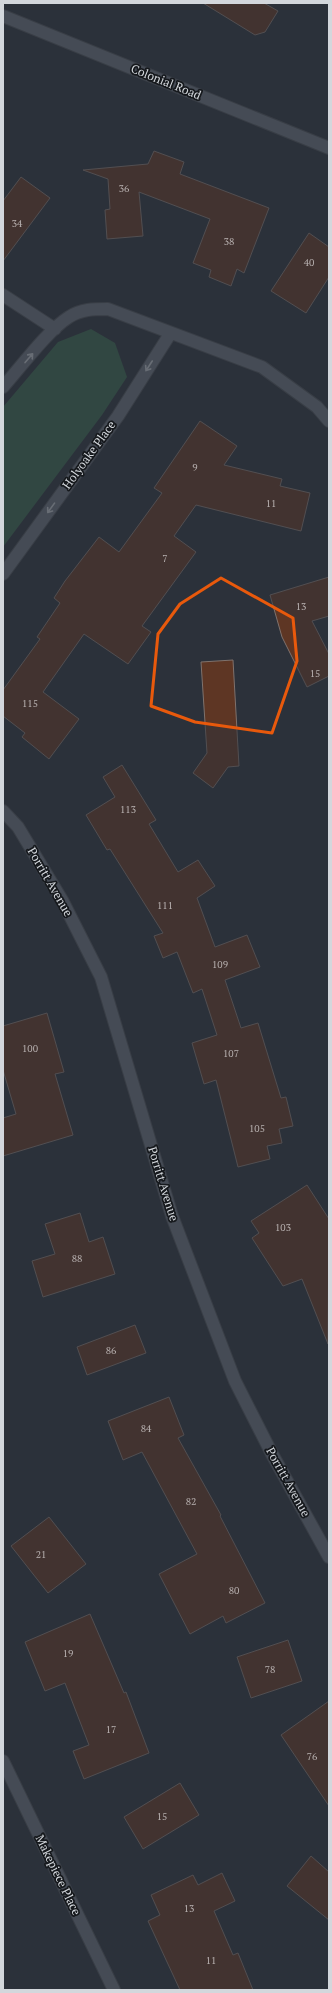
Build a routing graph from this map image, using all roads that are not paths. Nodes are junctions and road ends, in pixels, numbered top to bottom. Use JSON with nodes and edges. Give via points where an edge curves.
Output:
{"nodes":[{"id":1,"x":3,"y":16,"type":"edge"},
{"id":2,"x":329,"y":148,"type":"edge"},
{"id":3,"x":3,"y":296,"type":"edge"},
{"id":4,"x":55,"y":329,"type":"junction"},
{"id":5,"x":170,"y":334,"type":"junction"},
{"id":6,"x":3,"y":388,"type":"edge"},
{"id":7,"x":329,"y":421,"type":"edge"},
{"id":8,"x":3,"y":574,"type":"edge"},
{"id":9,"x":3,"y":811,"type":"edge"},
{"id":10,"x":329,"y":1557,"type":"edge"},
{"id":11,"x":3,"y":1761,"type":"edge"},
{"id":12,"x":114,"y":1990,"type":"edge"}],
"edges":[{"from":1,"to":2,"type":"street","name":"Colonial Road"},
{"from":3,"to":4,"type":"street"},
{"from":4,"to":5,"type":"street","via":[[69,316],[88,309],[108,309]]},
{"from":6,"to":4,"type":"street","one_way":true},
{"from":5,"to":7,"type":"street","via":[[262,367],[317,407]]},
{"from":5,"to":8,"type":"street","name":"Holyoake Place","one_way":true,"via":[[118,416]]},
{"from":9,"to":10,"type":"street","name":"Porritt Avenue","via":[[18,827],[62,900],[101,977],[172,1216],[232,1374],[272,1454]]},
{"from":11,"to":12,"type":"street","name":"Makepiece Place"}]}
